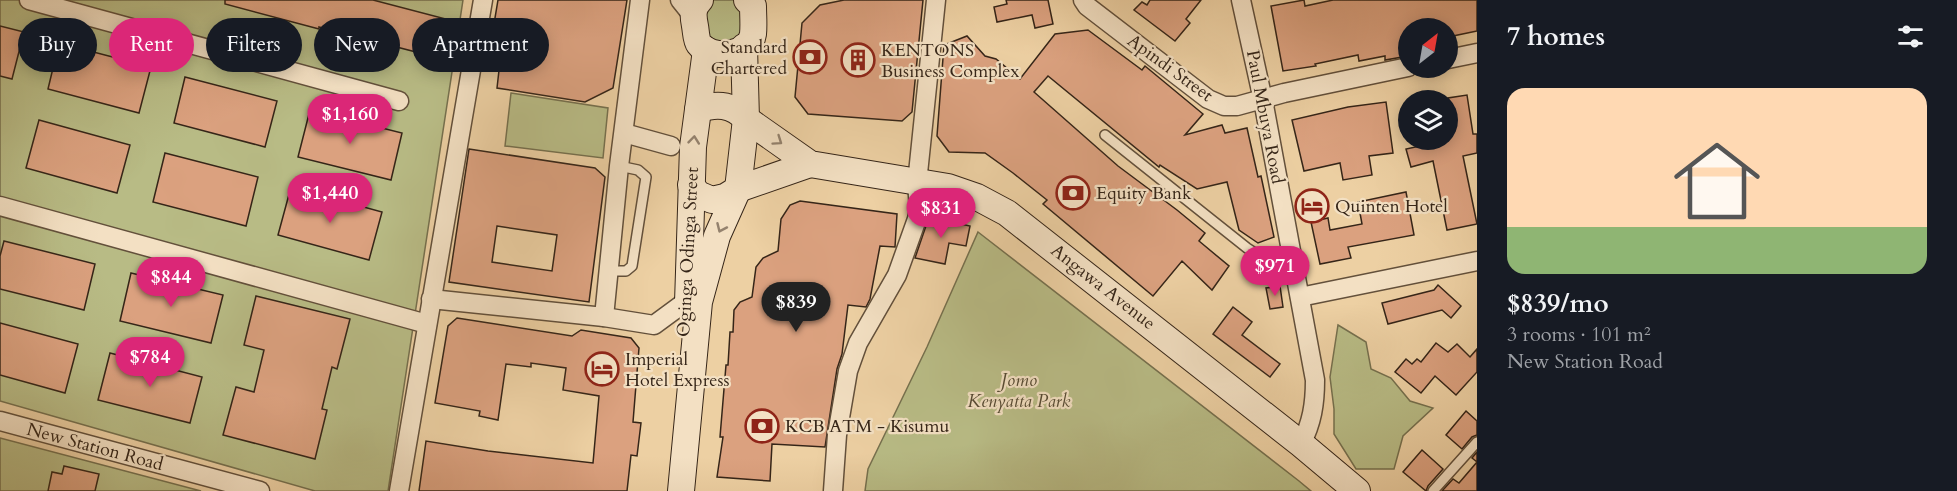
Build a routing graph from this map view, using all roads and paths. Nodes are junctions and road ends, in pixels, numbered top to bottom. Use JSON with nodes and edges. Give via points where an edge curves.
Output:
{"nodes":[{"id":1,"x":29,"y":0,"type":"edge"},
{"id":2,"x":483,"y":0,"type":"edge"},
{"id":3,"x":640,"y":0,"type":"edge"},
{"id":4,"x":936,"y":0,"type":"edge"},
{"id":5,"x":1083,"y":0,"type":"edge"},
{"id":6,"x":1241,"y":0,"type":"edge"},
{"id":7,"x":757,"y":2,"type":"edge"},
{"id":8,"x":692,"y":4,"type":"edge"},
{"id":9,"x":744,"y":47,"type":"junction"},
{"id":10,"x":706,"y":50,"type":"junction"},
{"id":11,"x":1477,"y":53,"type":"edge"},
{"id":12,"x":1458,"y":57,"type":"edge"},
{"id":13,"x":1398,"y":69,"type":"edge"},
{"id":14,"x":1263,"y":100,"type":"junction"},
{"id":15,"x":399,"y":101,"type":"dead end"},
{"id":16,"x":698,"y":110,"type":"junction"},
{"id":17,"x":746,"y":119,"type":"junction"},
{"id":18,"x":624,"y":133,"type":"junction"},
{"id":19,"x":1105,"y":135,"type":"dead end"},
{"id":20,"x":671,"y":146,"type":"dead end"},
{"id":21,"x":810,"y":164,"type":"junction"},
{"id":22,"x":619,"y":166,"type":"junction"},
{"id":23,"x":917,"y":183,"type":"junction"},
{"id":24,"x":691,"y":185,"type":"junction"},
{"id":25,"x":738,"y":189,"type":"junction"},
{"id":26,"x":0,"y":206,"type":"edge"},
{"id":27,"x":1294,"y":261,"type":"junction"},
{"id":28,"x":1477,"y":261,"type":"edge"},
{"id":29,"x":609,"y":271,"type":"junction"},
{"id":30,"x":1300,"y":297,"type":"junction"},
{"id":31,"x":431,"y":299,"type":"junction"},
{"id":32,"x":694,"y":301,"type":"junction"},
{"id":33,"x":604,"y":317,"type":"junction"},
{"id":34,"x":427,"y":324,"type":"junction"},
{"id":35,"x":0,"y":421,"type":"edge"},
{"id":36,"x":1477,"y":442,"type":"edge"},
{"id":37,"x":1301,"y":444,"type":"junction"},
{"id":38,"x":199,"y":482,"type":"edge"},
{"id":39,"x":260,"y":491,"type":"edge"},
{"id":40,"x":399,"y":491,"type":"edge"},
{"id":41,"x":667,"y":491,"type":"edge"},
{"id":42,"x":681,"y":491,"type":"edge"},
{"id":43,"x":833,"y":491,"type":"edge"},
{"id":44,"x":1357,"y":491,"type":"edge"},
{"id":45,"x":1433,"y":491,"type":"edge"}],
"edges":[{"from":1,"to":15,"type":"street"},
{"from":2,"to":31,"type":"street"},
{"from":3,"to":18,"type":"street"},
{"from":4,"to":23,"type":"street"},
{"from":5,"to":14,"type":"street","name":"Apindi Street","via":[[1208,99],[1224,106]]},
{"from":6,"to":14,"type":"street","name":"Paul Mbuya Road"},
{"from":7,"to":9,"type":"main road","via":[[753,36]]},
{"from":8,"to":10,"type":"main road","via":[[699,43]]},
{"from":9,"to":10,"type":"main road","via":[[726,54]]},
{"from":9,"to":17,"type":"main road","name":"Oginga Odinga Street"},
{"from":10,"to":16,"type":"main road","name":"Oginga Odinga Street"},
{"from":11,"to":12,"type":"street"},
{"from":13,"to":14,"type":"street","name":"Apindi Street"},
{"from":14,"to":27,"type":"street","name":"Paul Mbuya Road"},
{"from":16,"to":17,"type":"main road","name":"Angawa Avenue","via":[[723,105],[738,110]]},
{"from":24,"to":16,"type":"main road","name":"Oginga Odinga Street","one_way":true},
{"from":17,"to":21,"type":"main road","name":"Angawa Avenue","one_way":true},
{"from":17,"to":25,"type":"main road","name":"Oginga Odinga Street"},
{"from":18,"to":20,"type":"street"},
{"from":18,"to":22,"type":"street"},
{"from":19,"to":27,"type":"lane","via":[[1247,248],[1262,257]]},
{"from":21,"to":23,"type":"main road","name":"Angawa Avenue"},
{"from":21,"to":25,"type":"main road","name":"Angawa Avenue"},
{"from":22,"to":29,"type":"street"},
{"from":22,"to":29,"type":"lane","via":[[638,170],[646,177],[632,266],[626,271]]},
{"from":23,"to":37,"type":"main road","name":"Angawa Avenue","via":[[948,187],[1007,213]]},
{"from":23,"to":43,"type":"street","via":[[917,219],[897,275],[858,343],[848,371]]},
{"from":24,"to":25,"type":"main road","name":"Angawa Avenue","via":[[712,200]]},
{"from":24,"to":32,"type":"main road","name":"Oginga Odinga Street"},
{"from":25,"to":32,"type":"main road","name":"Oginga Odinga Street","one_way":true},
{"from":26,"to":34,"type":"street"},
{"from":27,"to":30,"type":"street","name":"Paul Mbuya Road"},
{"from":28,"to":30,"type":"street"},
{"from":29,"to":33,"type":"street"},
{"from":30,"to":37,"type":"street","name":"Paul Mbuya Road","via":[[1315,380],[1310,428]]},
{"from":31,"to":33,"type":"street"},
{"from":31,"to":34,"type":"street"},
{"from":32,"to":33,"type":"street","via":[[654,325]]},
{"from":32,"to":41,"type":"main road","name":"Oginga Odinga Street"},
{"from":32,"to":42,"type":"main road","name":"Oginga Odinga Street"},
{"from":34,"to":40,"type":"street"},
{"from":35,"to":38,"type":"street","name":"New Station Road"},
{"from":36,"to":45,"type":"lane"},
{"from":37,"to":44,"type":"main road","name":"Angawa Avenue"},
{"from":38,"to":39,"type":"street","name":"New Station Road"}]}
